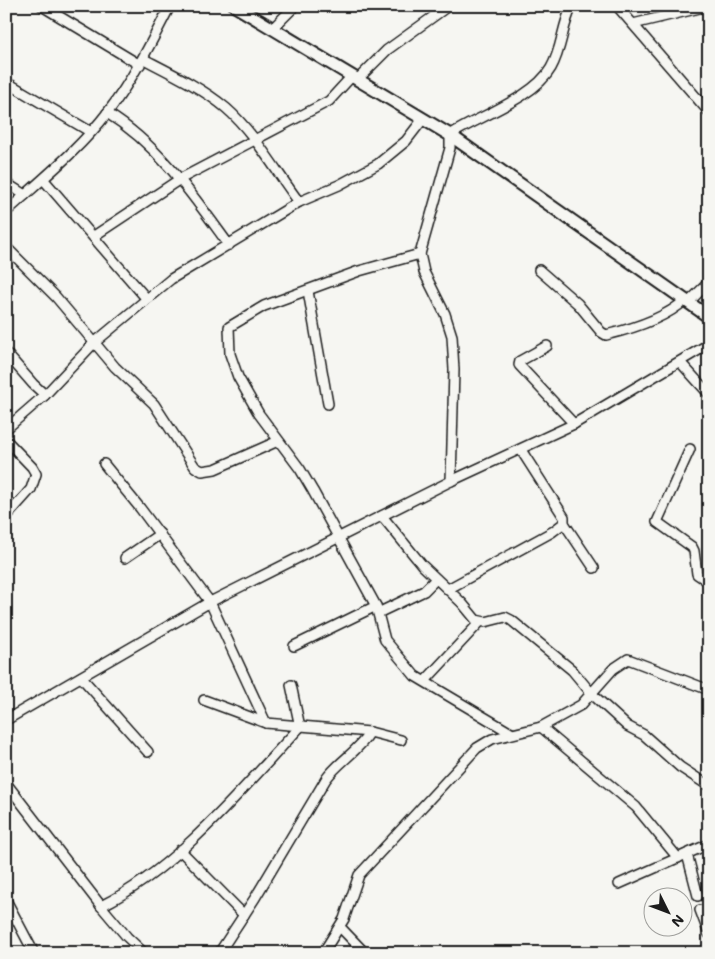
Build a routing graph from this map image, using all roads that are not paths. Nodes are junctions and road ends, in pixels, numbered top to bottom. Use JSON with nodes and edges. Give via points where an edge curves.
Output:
{"nodes":[{"id":1,"x":42,"y":6,"type":"edge"},
{"id":2,"x":170,"y":6,"type":"edge"},
{"id":3,"x":235,"y":6,"type":"edge"},
{"id":4,"x":295,"y":6,"type":"edge"},
{"id":5,"x":448,"y":6,"type":"edge"},
{"id":6,"x":572,"y":6,"type":"edge"},
{"id":7,"x":617,"y":6,"type":"edge"},
{"id":8,"x":705,"y":6,"type":"edge"},
{"id":9,"x":633,"y":24,"type":"junction"},
{"id":10,"x":272,"y":28,"type":"junction"},
{"id":11,"x":142,"y":62,"type":"junction"},
{"id":12,"x":355,"y":78,"type":"junction"},
{"id":13,"x":6,"y":82,"type":"edge"},
{"id":14,"x":709,"y":112,"type":"edge"},
{"id":15,"x":107,"y":113,"type":"junction"},
{"id":16,"x":423,"y":119,"type":"junction"},
{"id":17,"x":91,"y":132,"type":"junction"},
{"id":18,"x":450,"y":134,"type":"junction"},
{"id":19,"x":255,"y":142,"type":"junction"},
{"id":20,"x":180,"y":179,"type":"junction"},
{"id":21,"x":44,"y":180,"type":"junction"},
{"id":22,"x":6,"y":183,"type":"edge"},
{"id":23,"x":25,"y":195,"type":"junction"},
{"id":24,"x":299,"y":202,"type":"junction"},
{"id":25,"x":6,"y":212,"type":"edge"},
{"id":26,"x":94,"y":236,"type":"junction"},
{"id":27,"x":229,"y":245,"type":"junction"},
{"id":28,"x":6,"y":247,"type":"edge"},
{"id":29,"x":420,"y":254,"type":"junction"},
{"id":30,"x":539,"y":270,"type":"dead end"},
{"id":31,"x":709,"y":282,"type":"edge"},
{"id":32,"x":308,"y":290,"type":"junction"},
{"id":33,"x":146,"y":298,"type":"junction"},
{"id":34,"x":687,"y":301,"type":"junction"},
{"id":35,"x":709,"y":317,"type":"edge"},
{"id":36,"x":94,"y":343,"type":"junction"},
{"id":37,"x":709,"y":344,"type":"edge"},
{"id":38,"x":547,"y":346,"type":"dead end"},
{"id":39,"x":6,"y":353,"type":"edge"},
{"id":40,"x":680,"y":362,"type":"junction"},
{"id":41,"x":709,"y":394,"type":"edge"},
{"id":42,"x":45,"y":395,"type":"junction"},
{"id":43,"x":328,"y":404,"type":"dead end"},
{"id":44,"x":574,"y":424,"type":"junction"},
{"id":45,"x":6,"y":429,"type":"edge"},
{"id":46,"x":6,"y":440,"type":"edge"},
{"id":47,"x":278,"y":441,"type":"junction"},
{"id":48,"x":690,"y":449,"type":"dead end"},
{"id":49,"x":521,"y":450,"type":"junction"},
{"id":50,"x":104,"y":464,"type":"dead end"},
{"id":51,"x":451,"y":481,"type":"junction"},
{"id":52,"x":382,"y":516,"type":"junction"},
{"id":53,"x":6,"y":517,"type":"edge"},
{"id":54,"x":564,"y":523,"type":"junction"},
{"id":55,"x":160,"y":534,"type":"junction"},
{"id":56,"x":338,"y":537,"type":"junction"},
{"id":57,"x":125,"y":558,"type":"dead end"},
{"id":58,"x":594,"y":568,"type":"dead end"},
{"id":59,"x":436,"y":579,"type":"junction"},
{"id":60,"x":709,"y":582,"type":"edge"},
{"id":61,"x":448,"y":589,"type":"junction"},
{"id":62,"x":210,"y":602,"type":"junction"},
{"id":63,"x":377,"y":610,"type":"junction"},
{"id":64,"x":480,"y":622,"type":"junction"},
{"id":65,"x":294,"y":646,"type":"dead end"},
{"id":66,"x":81,"y":677,"type":"junction"},
{"id":67,"x":425,"y":682,"type":"junction"},
{"id":68,"x":291,"y":685,"type":"dead end"},
{"id":69,"x":708,"y":687,"type":"edge"},
{"id":70,"x":592,"y":694,"type":"junction"},
{"id":71,"x":204,"y":700,"type":"dead end"},
{"id":72,"x":6,"y":720,"type":"edge"},
{"id":73,"x":266,"y":723,"type":"junction"},
{"id":74,"x":541,"y":726,"type":"junction"},
{"id":75,"x":300,"y":727,"type":"junction"},
{"id":76,"x":370,"y":732,"type":"junction"},
{"id":77,"x":511,"y":733,"type":"junction"},
{"id":78,"x":401,"y":740,"type":"dead end"},
{"id":79,"x":148,"y":752,"type":"dead end"},
{"id":80,"x":6,"y":783,"type":"edge"},
{"id":81,"x":709,"y":786,"type":"edge"},
{"id":82,"x":709,"y":844,"type":"edge"},
{"id":83,"x":180,"y":850,"type":"junction"},
{"id":84,"x":687,"y":854,"type":"junction"},
{"id":85,"x":678,"y":858,"type":"junction"},
{"id":86,"x":618,"y":884,"type":"dead end"},
{"id":87,"x":698,"y":896,"type":"dead end"},
{"id":88,"x":6,"y":900,"type":"edge"},
{"id":89,"x":101,"y":906,"type":"junction"},
{"id":90,"x":700,"y":910,"type":"dead end"},
{"id":91,"x":244,"y":915,"type":"junction"},
{"id":92,"x":340,"y":927,"type":"junction"},
{"id":93,"x":709,"y":934,"type":"edge"},
{"id":94,"x":34,"y":953,"type":"edge"},
{"id":95,"x":144,"y":953,"type":"edge"},
{"id":96,"x":219,"y":953,"type":"edge"},
{"id":97,"x":323,"y":953,"type":"edge"},
{"id":98,"x":365,"y":953,"type":"edge"}],
"edges":[{"from":1,"to":11,"type":"street"},
{"from":2,"to":11,"type":"street"},
{"from":3,"to":10,"type":"street"},
{"from":4,"to":10,"type":"street"},
{"from":5,"to":12,"type":"street","via":[[387,50]]},
{"from":6,"to":18,"type":"street","via":[[557,55],[542,80],[517,98]]},
{"from":7,"to":9,"type":"street"},
{"from":8,"to":9,"type":"street"},
{"from":9,"to":14,"type":"street"},
{"from":10,"to":12,"type":"street"},
{"from":11,"to":15,"type":"street"},
{"from":11,"to":19,"type":"street","via":[[204,92],[227,109]]},
{"from":12,"to":16,"type":"street"},
{"from":12,"to":19,"type":"street","via":[[329,101]]},
{"from":13,"to":17,"type":"street"},
{"from":15,"to":17,"type":"street"},
{"from":15,"to":20,"type":"street","via":[[133,132]]},
{"from":16,"to":18,"type":"street"},
{"from":16,"to":24,"type":"street","via":[[392,155],[340,185]]},
{"from":17,"to":21,"type":"street"},
{"from":18,"to":29,"type":"street","via":[[450,148]]},
{"from":18,"to":34,"type":"street"},
{"from":19,"to":20,"type":"street"},
{"from":19,"to":24,"type":"street"},
{"from":20,"to":26,"type":"street"},
{"from":20,"to":27,"type":"street"},
{"from":21,"to":23,"type":"street"},
{"from":21,"to":26,"type":"street"},
{"from":22,"to":23,"type":"street"},
{"from":23,"to":25,"type":"street"},
{"from":24,"to":27,"type":"street"},
{"from":26,"to":33,"type":"street"},
{"from":27,"to":33,"type":"street","via":[[171,279]]},
{"from":28,"to":36,"type":"street","via":[[49,290]]},
{"from":29,"to":32,"type":"street"},
{"from":29,"to":51,"type":"street","via":[[424,272],[452,336]]},
{"from":30,"to":34,"type":"street","via":[[578,304],[606,335],[654,319]]},
{"from":31,"to":34,"type":"street"},
{"from":32,"to":43,"type":"street"},
{"from":32,"to":47,"type":"street","via":[[264,306],[234,323],[227,332],[238,378]]},
{"from":33,"to":36,"type":"street"},
{"from":34,"to":35,"type":"street"},
{"from":36,"to":42,"type":"street"},
{"from":36,"to":47,"type":"street","via":[[154,404],[190,462],[202,471],[215,469]]},
{"from":37,"to":40,"type":"street"},
{"from":38,"to":44,"type":"street","via":[[518,365]]},
{"from":39,"to":42,"type":"street"},
{"from":40,"to":41,"type":"street"},
{"from":40,"to":44,"type":"street"},
{"from":42,"to":45,"type":"street"},
{"from":44,"to":49,"type":"street"},
{"from":46,"to":53,"type":"street","via":[[36,474],[31,489]]},
{"from":47,"to":56,"type":"street","via":[[300,469]]},
{"from":48,"to":60,"type":"street","via":[[657,522],[692,548],[697,574]]},
{"from":49,"to":51,"type":"street"},
{"from":49,"to":54,"type":"street","via":[[564,517]]},
{"from":50,"to":55,"type":"street"},
{"from":51,"to":52,"type":"street"},
{"from":52,"to":56,"type":"street"},
{"from":52,"to":59,"type":"street"},
{"from":54,"to":58,"type":"street"},
{"from":54,"to":61,"type":"street"},
{"from":55,"to":57,"type":"street"},
{"from":55,"to":62,"type":"street"},
{"from":56,"to":62,"type":"street"},
{"from":56,"to":63,"type":"street"},
{"from":59,"to":61,"type":"street"},
{"from":59,"to":63,"type":"street","via":[[424,591]]},
{"from":61,"to":64,"type":"street"},
{"from":62,"to":66,"type":"street"},
{"from":62,"to":73,"type":"street"},
{"from":63,"to":65,"type":"street"},
{"from":63,"to":67,"type":"street","via":[[385,640],[405,666]]},
{"from":64,"to":67,"type":"street"},
{"from":64,"to":70,"type":"street","via":[[505,617],[511,620],[572,670]]},
{"from":66,"to":72,"type":"street"},
{"from":66,"to":79,"type":"street"},
{"from":67,"to":77,"type":"street"},
{"from":68,"to":75,"type":"street"},
{"from":69,"to":70,"type":"street","via":[[628,659],[613,668]]},
{"from":70,"to":74,"type":"street","via":[[581,705]]},
{"from":70,"to":81,"type":"street","via":[[627,726],[644,735],[680,767]]},
{"from":71,"to":73,"type":"street"},
{"from":73,"to":75,"type":"street"},
{"from":74,"to":77,"type":"street"},
{"from":74,"to":85,"type":"street","via":[[636,806]]},
{"from":75,"to":76,"type":"street"},
{"from":75,"to":83,"type":"street"},
{"from":76,"to":78,"type":"street"},
{"from":76,"to":91,"type":"street","via":[[364,743],[340,762],[326,779]]},
{"from":77,"to":92,"type":"street","via":[[482,744],[364,869]]},
{"from":80,"to":89,"type":"street"},
{"from":82,"to":84,"type":"street"},
{"from":83,"to":89,"type":"street"},
{"from":83,"to":91,"type":"street"},
{"from":84,"to":85,"type":"street"},
{"from":84,"to":87,"type":"street"},
{"from":85,"to":86,"type":"street"},
{"from":88,"to":94,"type":"street"},
{"from":89,"to":95,"type":"street"},
{"from":90,"to":93,"type":"street"},
{"from":91,"to":96,"type":"street"},
{"from":92,"to":97,"type":"street"},
{"from":92,"to":98,"type":"street"}]}
